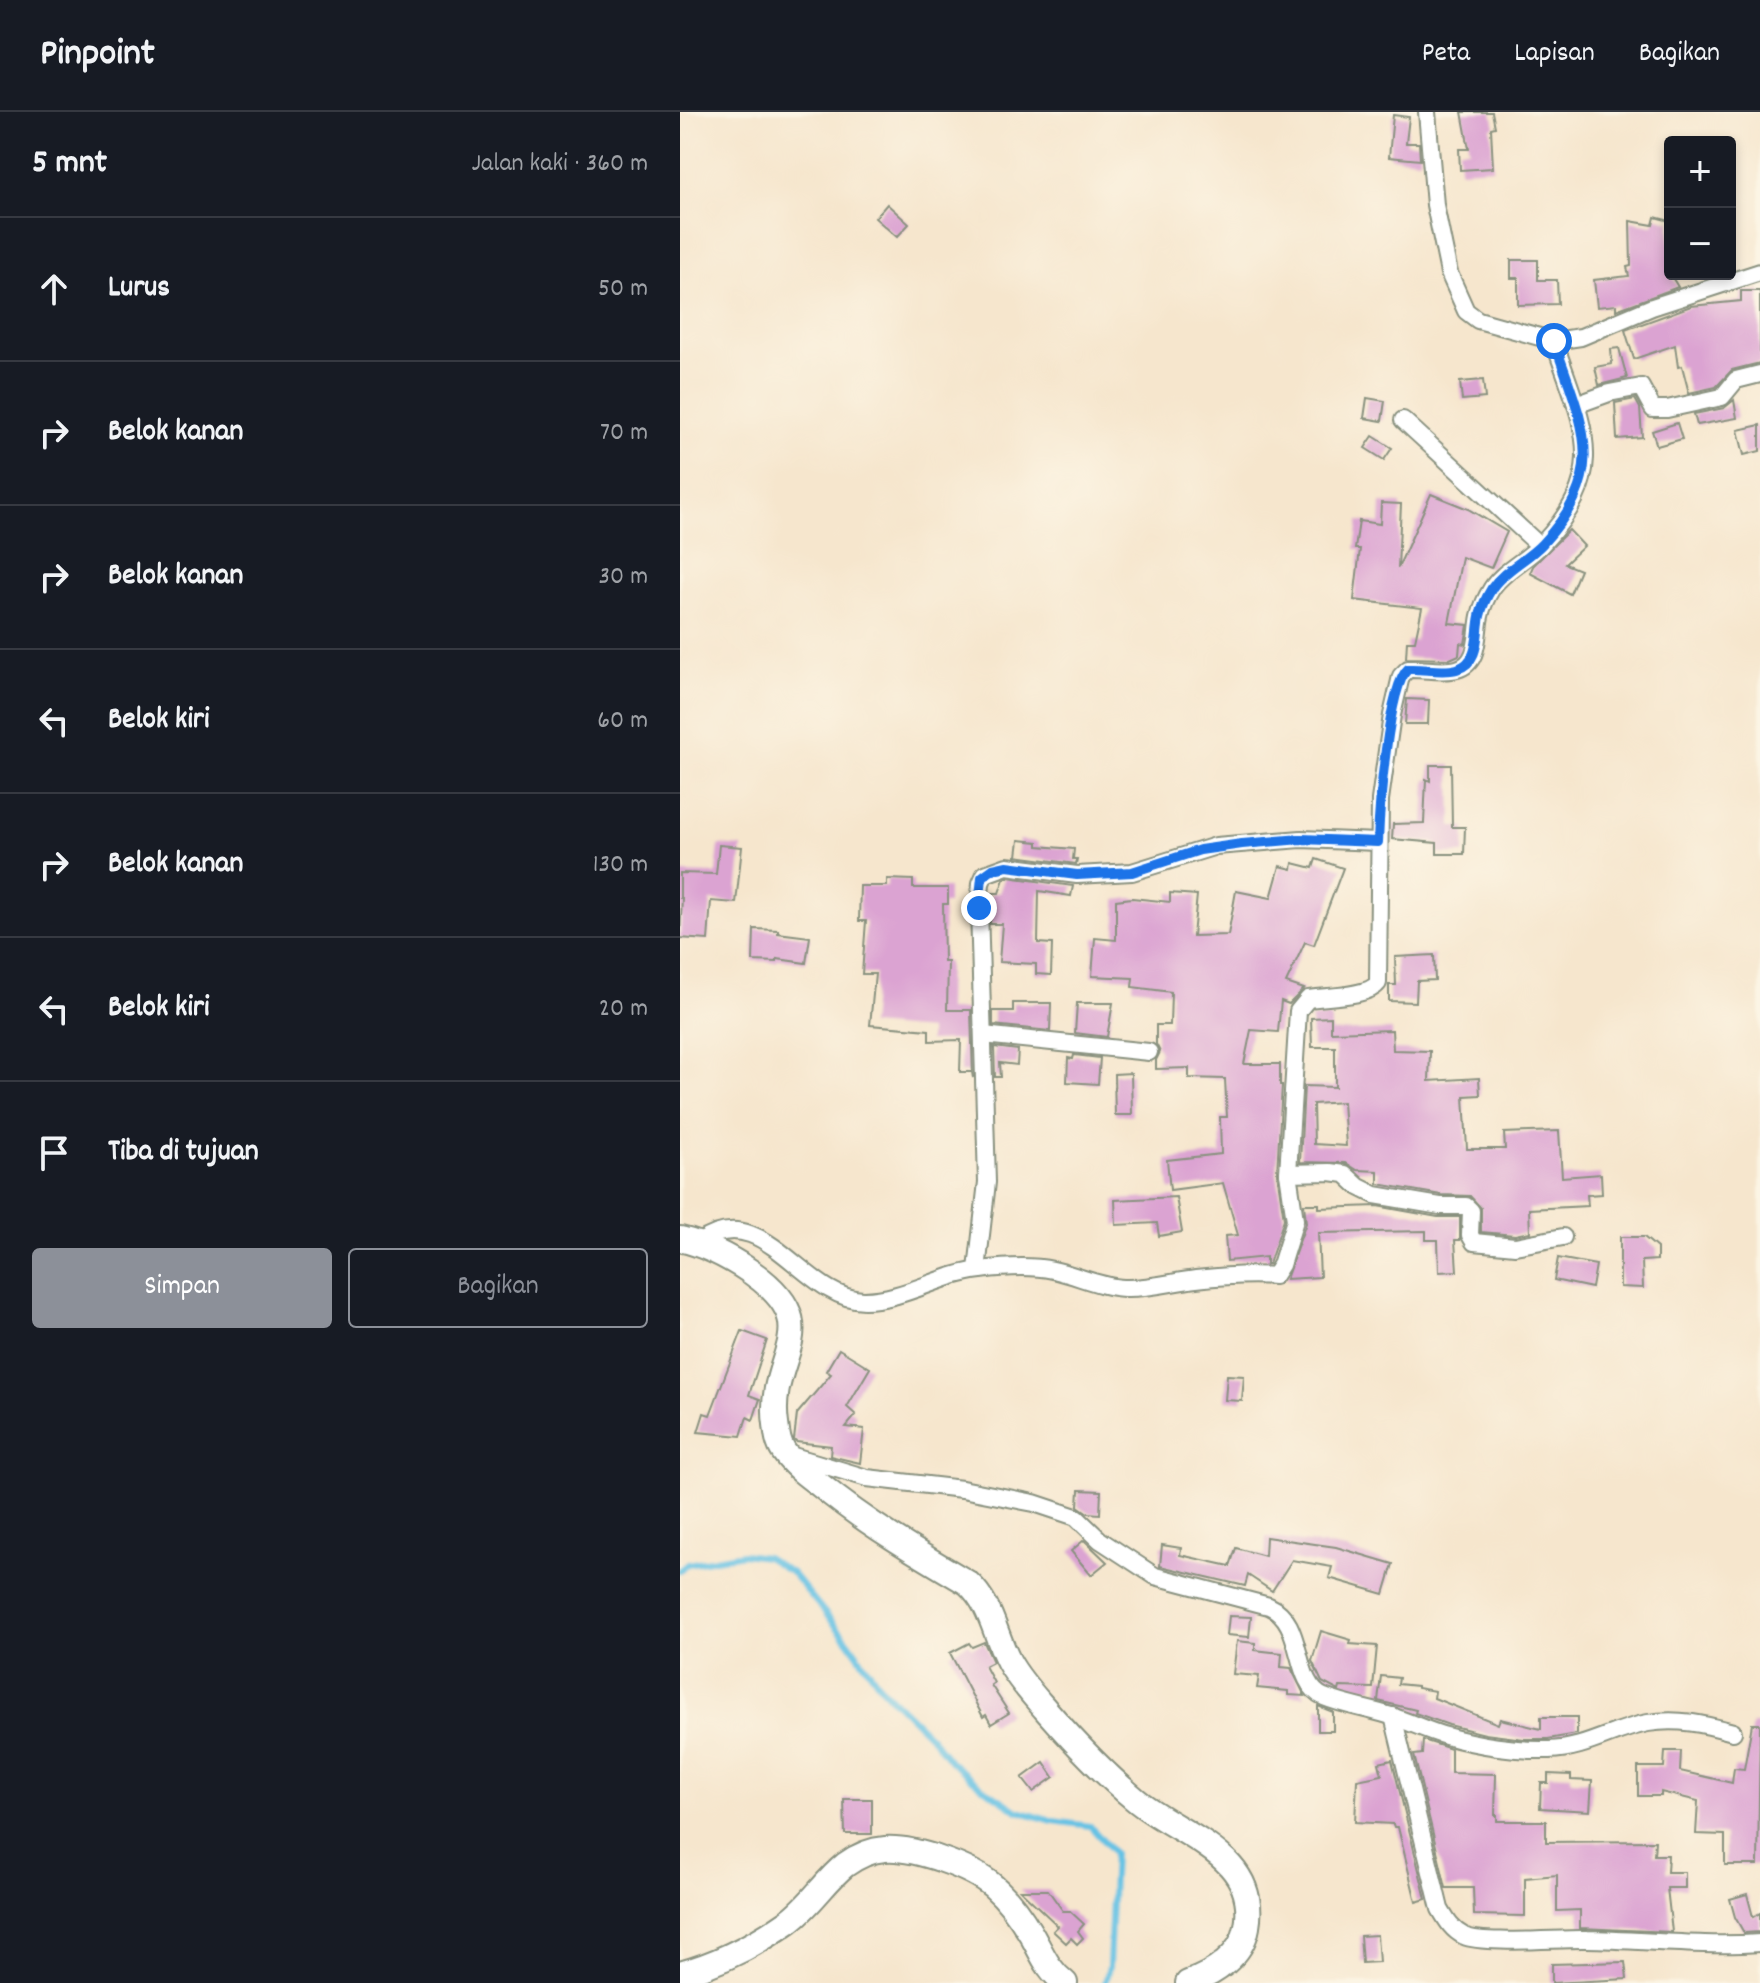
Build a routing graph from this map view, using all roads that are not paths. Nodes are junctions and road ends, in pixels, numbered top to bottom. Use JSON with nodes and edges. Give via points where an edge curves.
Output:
{"nodes":[{"id":1,"x":1427,"y":112,"type":"edge"},
{"id":2,"x":1760,"y":272,"type":"edge"},
{"id":3,"x":1554,"y":341,"type":"junction"},
{"id":4,"x":1760,"y":374,"type":"edge"},
{"id":5,"x":1576,"y":405,"type":"junction"},
{"id":6,"x":1403,"y":420,"type":"dead end"},
{"id":7,"x":1540,"y":546,"type":"junction"},
{"id":8,"x":1378,"y":842,"type":"junction"},
{"id":9,"x":983,"y":1035,"type":"junction"},
{"id":10,"x":1149,"y":1052,"type":"dead end"},
{"id":11,"x":1288,"y":1173,"type":"junction"},
{"id":12,"x":1563,"y":1237,"type":"dead end"},
{"id":13,"x":689,"y":1241,"type":"edge"},
{"id":14,"x":977,"y":1270,"type":"junction"},
{"id":15,"x":785,"y":1453,"type":"junction"},
{"id":16,"x":1393,"y":1716,"type":"junction"},
{"id":17,"x":1733,"y":1732,"type":"dead end"},
{"id":18,"x":1760,"y":1943,"type":"edge"},
{"id":19,"x":680,"y":1974,"type":"edge"},
{"id":20,"x":1065,"y":1983,"type":"edge"},
{"id":21,"x":1188,"y":1983,"type":"edge"}],
"edges":[{"from":1,"to":3,"type":"street","via":[[1435,205],[1457,297],[1478,320]]},
{"from":2,"to":3,"type":"street","via":[[1581,337]]},
{"from":3,"to":5,"type":"street"},
{"from":4,"to":5,"type":"street","via":[[1736,380],[1722,397],[1667,409],[1653,409],[1641,387]]},
{"from":5,"to":7,"type":"street","via":[[1587,460],[1581,487]]},
{"from":6,"to":7,"type":"street"},
{"from":7,"to":8,"type":"street","via":[[1490,590],[1469,661],[1451,670],[1408,669],[1401,676]]},
{"from":8,"to":9,"type":"street","via":[[1301,839],[1216,846],[1132,872],[1077,875],[1007,866],[989,871],[981,883],[979,908]]},
{"from":8,"to":11,"type":"street","via":[[1378,983],[1364,992],[1308,999],[1300,1007]]},
{"from":9,"to":10,"type":"street"},
{"from":9,"to":14,"type":"street","via":[[987,1182]]},
{"from":11,"to":12,"type":"street","via":[[1345,1174],[1359,1187],[1393,1200],[1466,1206],[1474,1242],[1515,1246]]},
{"from":11,"to":14,"type":"street","via":[[1295,1220],[1274,1276],[1123,1288],[1051,1269]]},
{"from":13,"to":14,"type":"street","via":[[721,1231],[753,1235],[828,1289],[864,1300]]},
{"from":13,"to":15,"type":"main road","via":[[737,1262],[789,1309],[791,1344],[775,1394],[778,1438]]},
{"from":15,"to":16,"type":"street","via":[[867,1478],[962,1489],[1076,1517],[1100,1540],[1155,1576],[1275,1609],[1286,1619],[1307,1678],[1318,1693]]},
{"from":15,"to":21,"type":"main road","via":[[857,1515],[979,1593],[1009,1661],[1053,1718],[1135,1800],[1237,1872],[1249,1905],[1245,1938],[1219,1968]]},
{"from":16,"to":17,"type":"street","via":[[1474,1743],[1548,1750],[1583,1746],[1646,1723],[1679,1721]]},
{"from":16,"to":18,"type":"street","via":[[1440,1909],[1449,1925],[1466,1937]]},
{"from":19,"to":20,"type":"main road","via":[[746,1949],[802,1910],[844,1866],[884,1849],[955,1865],[992,1885],[1030,1932],[1048,1969]]}]}
